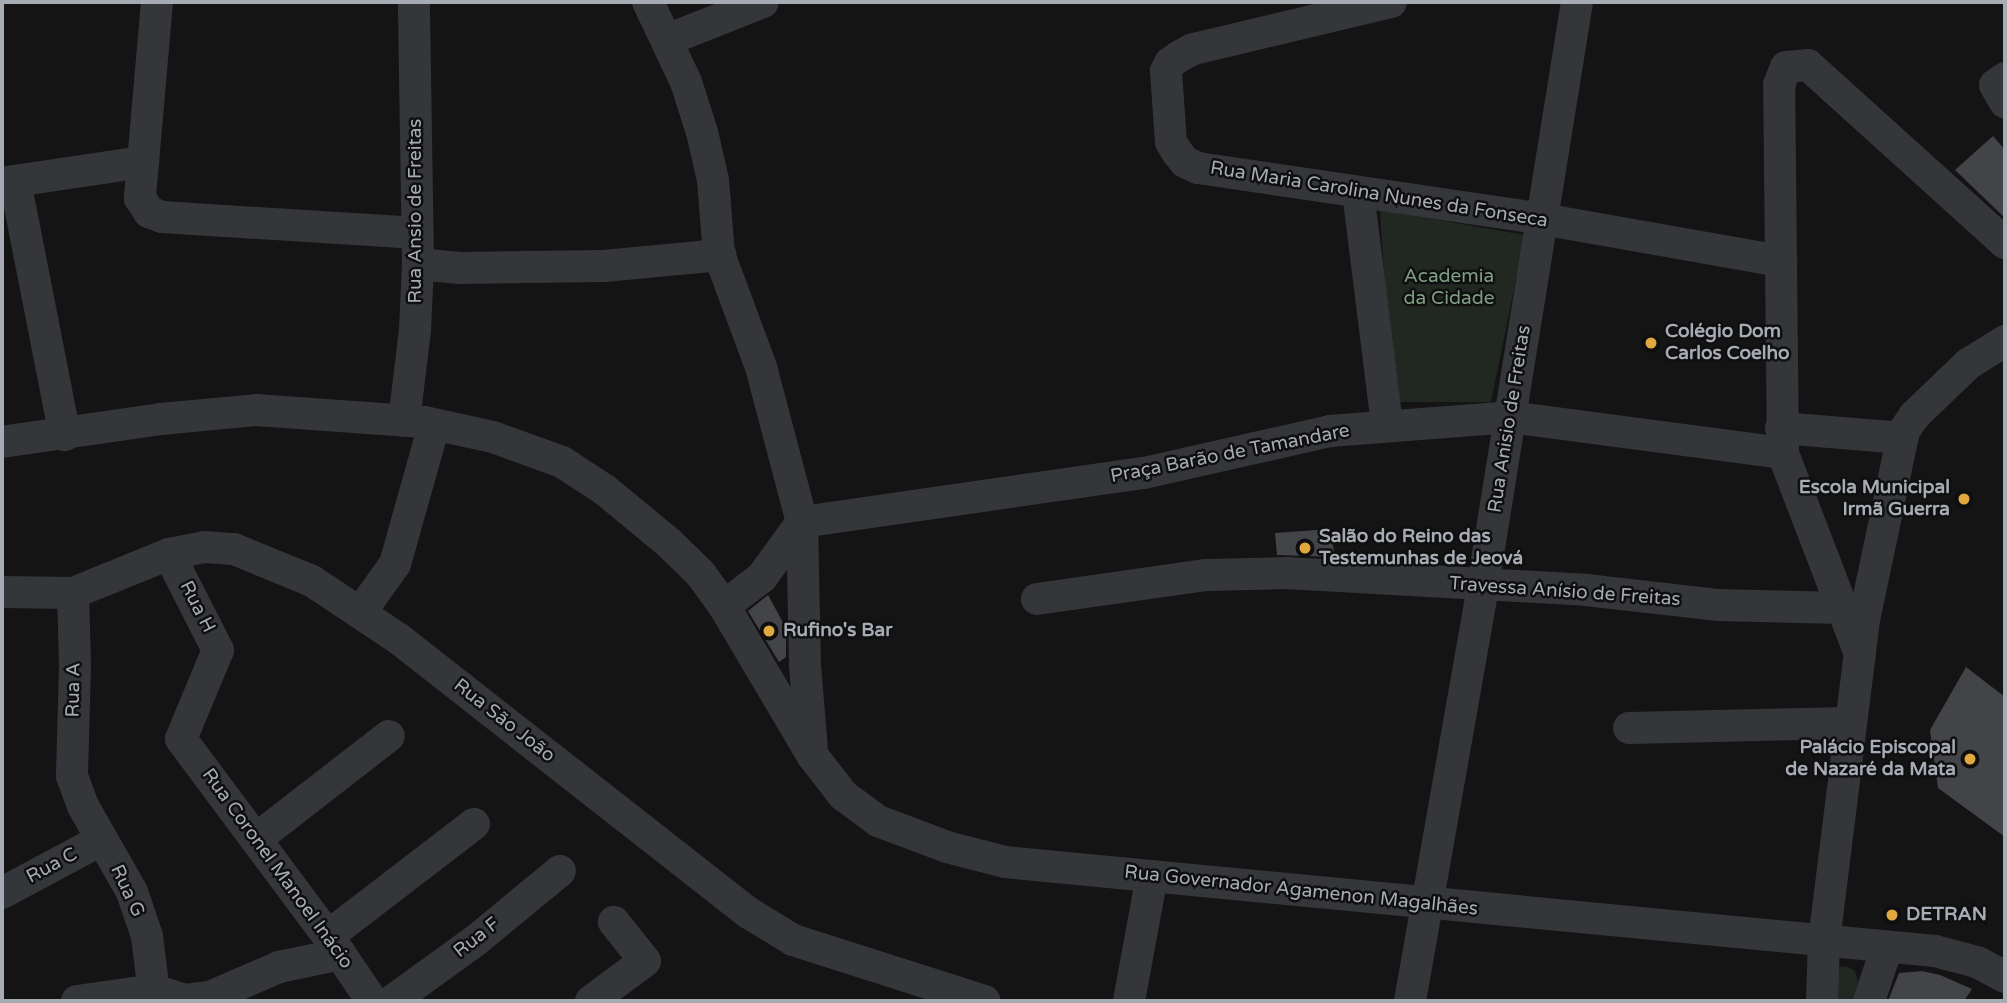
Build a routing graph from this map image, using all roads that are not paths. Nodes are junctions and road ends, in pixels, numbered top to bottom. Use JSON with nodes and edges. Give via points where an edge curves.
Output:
{"nodes":[{"id":1,"x":157,"y":2,"type":"edge"},
{"id":2,"x":414,"y":2,"type":"edge"},
{"id":3,"x":648,"y":2,"type":"edge"},
{"id":4,"x":763,"y":2,"type":"edge"},
{"id":5,"x":1577,"y":2,"type":"edge"},
{"id":6,"x":1383,"y":3,"type":"edge"},
{"id":7,"x":667,"y":40,"type":"junction"},
{"id":8,"x":2005,"y":78,"type":"edge"},
{"id":9,"x":2005,"y":102,"type":"edge"},
{"id":10,"x":143,"y":162,"type":"junction"},
{"id":11,"x":8,"y":182,"type":"edge"},
{"id":12,"x":1358,"y":192,"type":"junction"},
{"id":13,"x":1542,"y":219,"type":"junction"},
{"id":14,"x":418,"y":233,"type":"junction"},
{"id":15,"x":2005,"y":243,"type":"edge"},
{"id":16,"x":720,"y":255,"type":"junction"},
{"id":17,"x":1781,"y":261,"type":"junction"},
{"id":18,"x":418,"y":264,"type":"junction"},
{"id":19,"x":2005,"y":341,"type":"edge"},
{"id":20,"x":1510,"y":417,"type":"junction"},
{"id":21,"x":404,"y":421,"type":"junction"},
{"id":22,"x":434,"y":425,"type":"junction"},
{"id":23,"x":1387,"y":426,"type":"junction"},
{"id":24,"x":65,"y":435,"type":"junction"},
{"id":25,"x":1903,"y":438,"type":"junction"},
{"id":26,"x":1782,"y":441,"type":"junction"},
{"id":27,"x":2,"y":442,"type":"edge"},
{"id":28,"x":802,"y":522,"type":"junction"},
{"id":29,"x":169,"y":554,"type":"junction"},
{"id":30,"x":1483,"y":585,"type":"junction"},
{"id":31,"x":2,"y":592,"type":"edge"},
{"id":32,"x":73,"y":593,"type":"junction"},
{"id":33,"x":1037,"y":599,"type":"dead end"},
{"id":34,"x":724,"y":606,"type":"junction"},
{"id":35,"x":1843,"y":608,"type":"junction"},
{"id":36,"x":360,"y":613,"type":"junction"},
{"id":37,"x":1860,"y":654,"type":"junction"},
{"id":38,"x":1851,"y":723,"type":"junction"},
{"id":39,"x":1629,"y":728,"type":"dead end"},
{"id":40,"x":389,"y":736,"type":"dead end"},
{"id":41,"x":181,"y":739,"type":"joint"},
{"id":42,"x":812,"y":755,"type":"junction"},
{"id":43,"x":75,"y":788,"type":"joint"},
{"id":44,"x":474,"y":824,"type":"dead end"},
{"id":45,"x":257,"y":839,"type":"junction"},
{"id":46,"x":101,"y":840,"type":"junction"},
{"id":47,"x":560,"y":872,"type":"dead end"},
{"id":48,"x":1152,"y":876,"type":"junction"},
{"id":49,"x":2,"y":893,"type":"edge"},
{"id":50,"x":1426,"y":904,"type":"junction"},
{"id":51,"x":614,"y":922,"type":"dead end"},
{"id":52,"x":1824,"y":942,"type":"junction"},
{"id":53,"x":335,"y":945,"type":"junction"},
{"id":54,"x":1887,"y":947,"type":"junction"},
{"id":55,"x":2005,"y":976,"type":"edge"},
{"id":56,"x":154,"y":996,"type":"edge"},
{"id":57,"x":77,"y":1001,"type":"edge"},
{"id":58,"x":372,"y":1001,"type":"edge"},
{"id":59,"x":393,"y":1001,"type":"edge"},
{"id":60,"x":591,"y":1001,"type":"edge"},
{"id":61,"x":984,"y":1001,"type":"edge"},
{"id":62,"x":1129,"y":1001,"type":"edge"},
{"id":63,"x":1410,"y":1001,"type":"edge"},
{"id":64,"x":1822,"y":1001,"type":"edge"},
{"id":65,"x":1869,"y":1001,"type":"edge"}],
"edges":[{"from":1,"to":10,"type":"street"},
{"from":2,"to":14,"type":"street","name":"Rua Ansio de Freitas"},
{"from":3,"to":7,"type":"street"},
{"from":4,"to":7,"type":"street"},
{"from":5,"to":13,"type":"street","name":"Rua Anisio de Freitas"},
{"from":6,"to":12,"type":"street","name":"Rua Maria Carolina Nunes da Fonseca","via":[[1193,49],[1170,63],[1166,71],[1171,142],[1185,162],[1198,168]]},
{"from":7,"to":16,"type":"street","via":[[702,132],[713,180]]},
{"from":8,"to":9,"type":"street","via":[[1995,85]]},
{"from":10,"to":11,"type":"street"},
{"from":10,"to":14,"type":"street","via":[[143,207],[162,216]]},
{"from":11,"to":24,"type":"street"},
{"from":12,"to":13,"type":"street","name":"Rua Maria Carolina Nunes da Fonseca"},
{"from":12,"to":23,"type":"street"},
{"from":13,"to":17,"type":"street","name":"Rua Maria Carolina Nunes da Fonseca"},
{"from":13,"to":20,"type":"street","name":"Rua Anisio de Freitas"},
{"from":14,"to":18,"type":"street","name":"Rua Ansio de Freitas"},
{"from":15,"to":17,"type":"street","via":[[1808,65],[1786,67],[1779,85]]},
{"from":16,"to":18,"type":"street","via":[[604,266],[460,268]]},
{"from":16,"to":28,"type":"street","via":[[761,367]]},
{"from":17,"to":26,"type":"street"},
{"from":18,"to":21,"type":"street","name":"Rua Ansio de Freitas"},
{"from":19,"to":25,"type":"street","via":[[1968,364],[1914,416]]},
{"from":20,"to":23,"type":"street","name":"Praça Barão de Tamandare"},
{"from":20,"to":26,"type":"street","name":"Praça Barão de Tamandare"},
{"from":20,"to":30,"type":"street","name":"Rua Anisio de Freitas"},
{"from":21,"to":22,"type":"street","name":"Rua Governador Agamenon Magalhães"},
{"from":21,"to":24,"type":"street","name":"Rua Governador Agamenon Magalhães","via":[[256,410],[160,419]]},
{"from":22,"to":34,"type":"street","name":"Rua Governador Agamenon Magalhães","via":[[493,437],[562,462],[668,543],[700,573]]},
{"from":22,"to":36,"type":"street","via":[[395,564]]},
{"from":23,"to":28,"type":"street","name":"Praça Barão de Tamandare","via":[[1330,431],[1144,473]]},
{"from":24,"to":27,"type":"street","name":"Rua Governador Agamenon Magalhães"},
{"from":25,"to":26,"type":"street","name":"Praça Barão de Tamandare"},
{"from":25,"to":37,"type":"street"},
{"from":26,"to":35,"type":"street"},
{"from":28,"to":34,"type":"street","via":[[762,577]]},
{"from":28,"to":42,"type":"street"},
{"from":29,"to":32,"type":"street","name":"Rua São João"},
{"from":29,"to":36,"type":"street","name":"Rua São João","via":[[204,547],[234,549],[312,581]]},
{"from":29,"to":41,"type":"street","name":"Rua H","via":[[218,650]]},
{"from":30,"to":33,"type":"street","name":"Travessa Anísio de Freitas","via":[[1286,572],[1206,575]]},
{"from":30,"to":35,"type":"street","name":"Travessa Anísio de Freitas","via":[[1586,590],[1717,605]]},
{"from":30,"to":50,"type":"street","name":"Rua Anisio de Freitas"},
{"from":31,"to":32,"type":"street","name":"Rua São João"},
{"from":32,"to":43,"type":"street","name":"Rua A"},
{"from":34,"to":42,"type":"street","name":"Rua Governador Agamenon Magalhães"},
{"from":35,"to":37,"type":"street"},
{"from":36,"to":61,"type":"street","name":"Rua São João","via":[[509,723],[749,914],[793,940]]},
{"from":37,"to":38,"type":"street"},
{"from":38,"to":39,"type":"street"},
{"from":38,"to":52,"type":"street"},
{"from":40,"to":45,"type":"street"},
{"from":41,"to":45,"type":"street","name":"Rua Coronel Manoel Inácio"},
{"from":42,"to":48,"type":"street","name":"Rua Governador Agamenon Magalhães","via":[[843,795],[878,821],[947,847],[1005,862]]},
{"from":43,"to":46,"type":"street","name":"Rua G"},
{"from":44,"to":53,"type":"street"},
{"from":45,"to":53,"type":"street","name":"Rua Coronel Manoel Inácio"},
{"from":46,"to":49,"type":"street","name":"Rua C"},
{"from":46,"to":56,"type":"street","name":"Rua G","via":[[132,892],[143,925]]},
{"from":47,"to":59,"type":"street","name":"Rua F"},
{"from":48,"to":50,"type":"street","name":"Rua Governador Agamenon Magalhães"},
{"from":48,"to":62,"type":"street"},
{"from":50,"to":52,"type":"street","name":"Rua Governador Agamenon Magalhães"},
{"from":50,"to":63,"type":"street","name":"Rua Anisio de Freitas"},
{"from":51,"to":60,"type":"street","via":[[645,961]]},
{"from":52,"to":54,"type":"street","name":"Rua Governador Agamenon Magalhães"},
{"from":52,"to":64,"type":"street"},
{"from":53,"to":56,"type":"street","via":[[210,997]]},
{"from":53,"to":58,"type":"street","name":"Rua Coronel Manoel Inácio"},
{"from":54,"to":55,"type":"street","name":"Rua Governador Agamenon Magalhães","via":[[1946,954]]},
{"from":54,"to":65,"type":"street"},
{"from":56,"to":57,"type":"street"}]}
